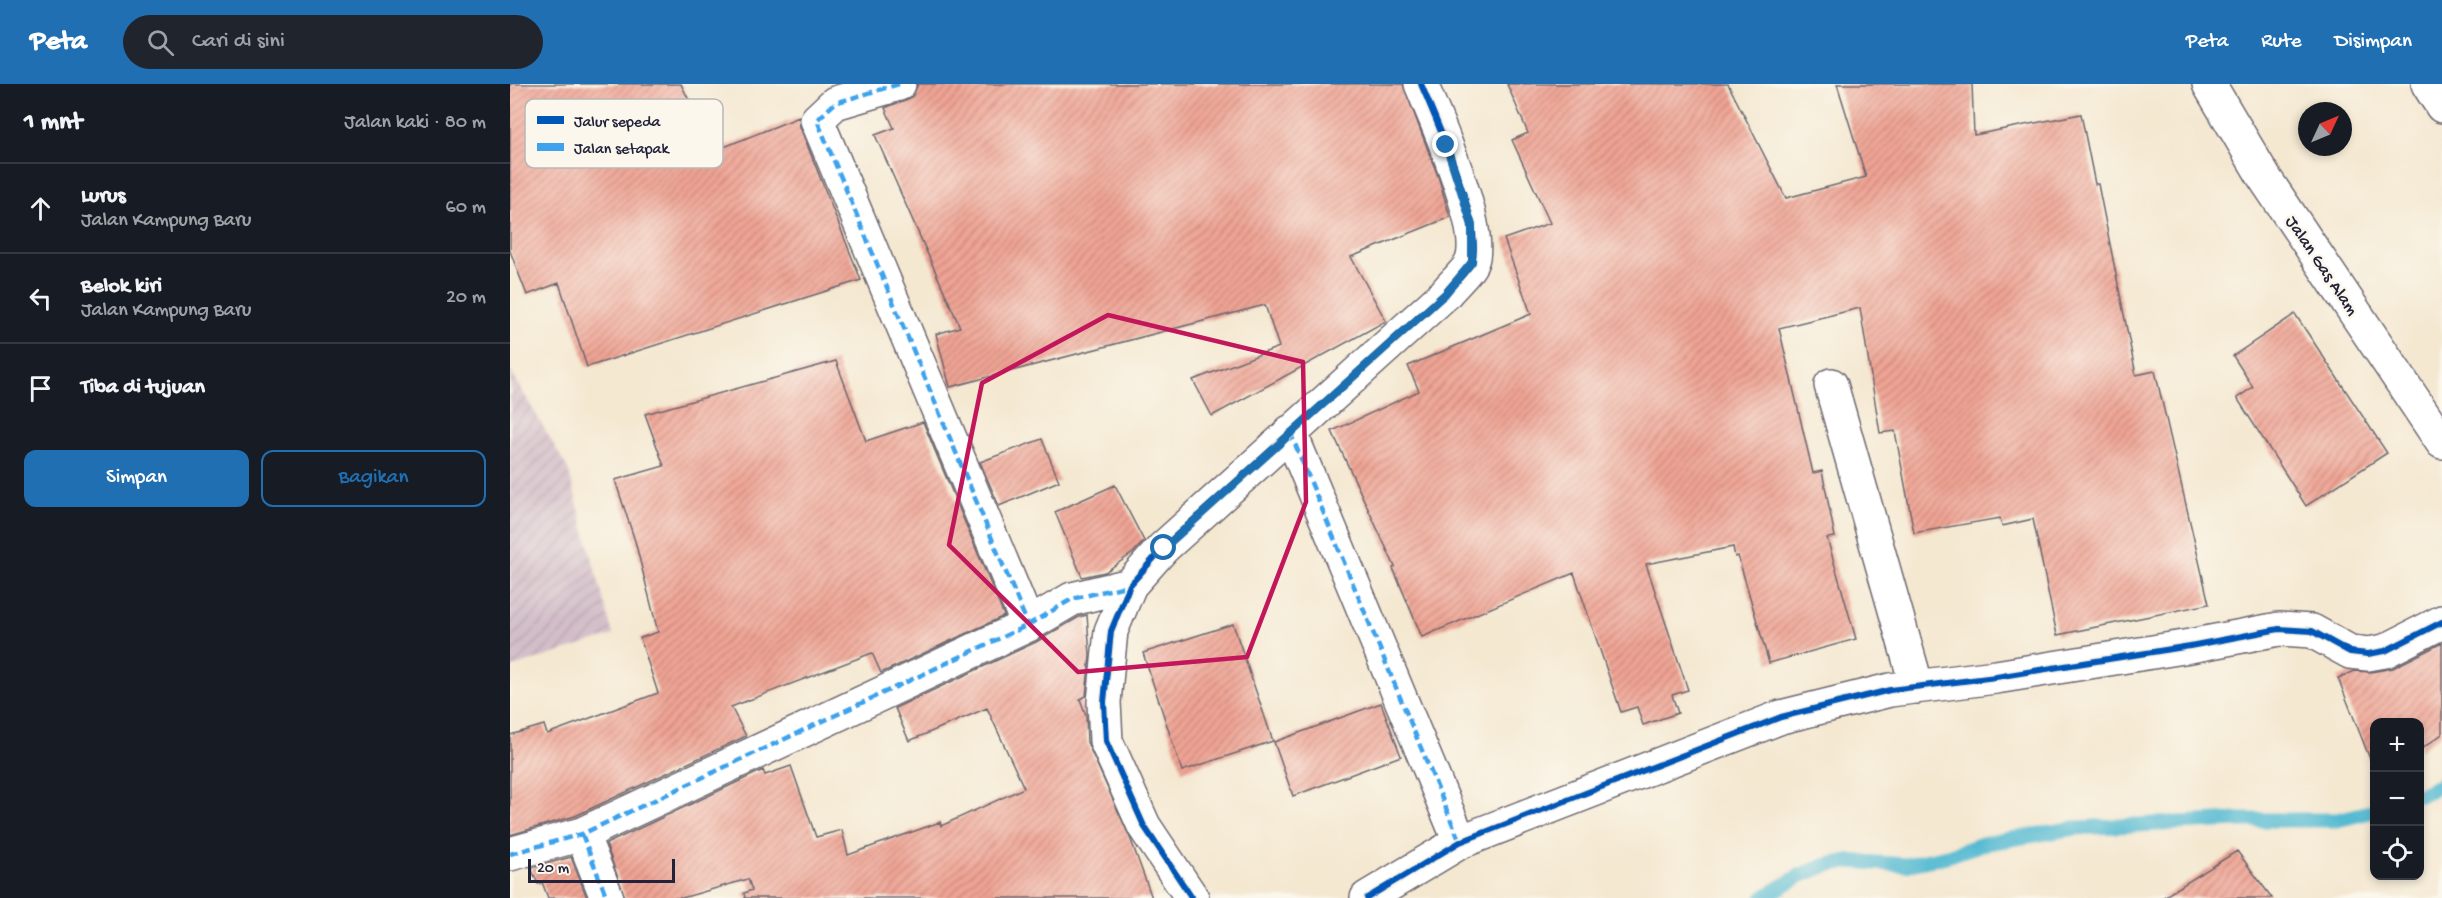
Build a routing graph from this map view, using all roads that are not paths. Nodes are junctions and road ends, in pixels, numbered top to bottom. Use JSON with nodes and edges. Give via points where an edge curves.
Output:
{"nodes":[{"id":1,"x":898,"y":84,"type":"edge"},
{"id":2,"x":1421,"y":84,"type":"edge"},
{"id":3,"x":2209,"y":84,"type":"edge"},
{"id":4,"x":2428,"y":84,"type":"edge"},
{"id":5,"x":2442,"y":106,"type":"edge"},
{"id":6,"x":1831,"y":385,"type":"dead end"},
{"id":7,"x":1290,"y":432,"type":"junction"},
{"id":8,"x":2442,"y":442,"type":"edge"},
{"id":9,"x":1130,"y":585,"type":"junction"},
{"id":10,"x":2442,"y":622,"type":"edge"},
{"id":11,"x":1028,"y":625,"type":"junction"},
{"id":12,"x":1917,"y":687,"type":"junction"},
{"id":13,"x":582,"y":834,"type":"junction"},
{"id":14,"x":1460,"y":842,"type":"junction"},
{"id":15,"x":510,"y":854,"type":"edge"},
{"id":16,"x":608,"y":898,"type":"edge"},
{"id":17,"x":1192,"y":898,"type":"edge"},
{"id":18,"x":1367,"y":898,"type":"edge"}],
"edges":[{"from":1,"to":11,"type":"main road","via":[[835,103],[818,120]]},
{"from":2,"to":7,"type":"main road","via":[[1472,225],[1472,262],[1445,294]]},
{"from":3,"to":8,"type":"main road","name":"Jalan Gas Alam","via":[[2264,177]]},
{"from":4,"to":5,"type":"main road"},
{"from":6,"to":12,"type":"main road"},
{"from":7,"to":9,"type":"main road","via":[[1164,548]]},
{"from":7,"to":14,"type":"main road"},
{"from":9,"to":11,"type":"main road","via":[[1072,599]]},
{"from":9,"to":17,"type":"main road","via":[[1112,631],[1104,702],[1106,741],[1144,826]]},
{"from":10,"to":12,"type":"main road","via":[[2385,651],[2368,654],[2350,652],[2312,631],[2279,629]]},
{"from":11,"to":13,"type":"main road"},
{"from":12,"to":14,"type":"main road","via":[[1781,717]]},
{"from":13,"to":15,"type":"main road"},
{"from":13,"to":16,"type":"main road"},
{"from":14,"to":18,"type":"main road"}]}
